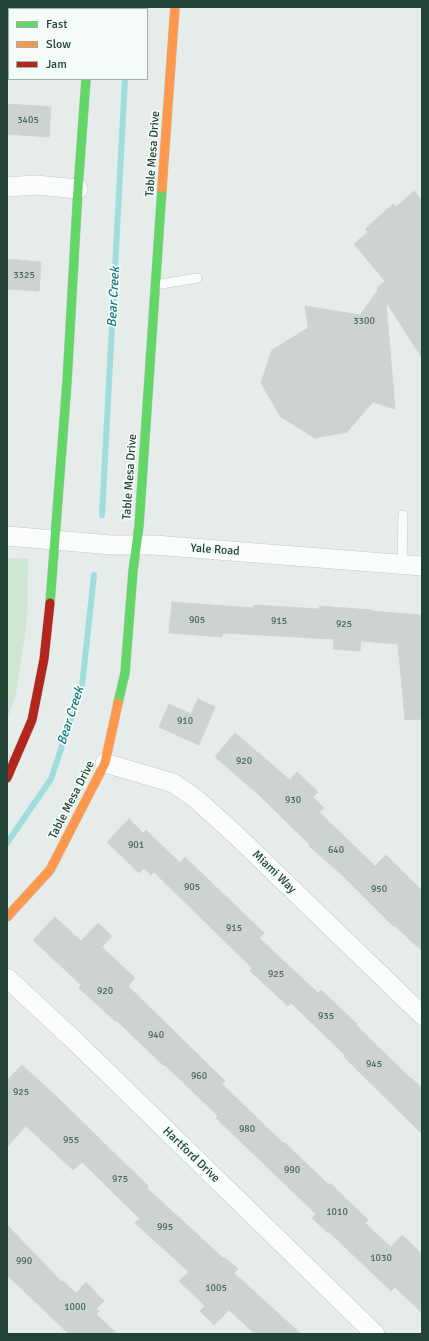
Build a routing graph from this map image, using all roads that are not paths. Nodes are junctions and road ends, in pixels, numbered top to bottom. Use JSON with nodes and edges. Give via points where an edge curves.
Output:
{"nodes":[{"id":1,"x":175,"y":7,"type":"edge"},
{"id":2,"x":86,"y":80,"type":"edge"},
{"id":3,"x":7,"y":187,"type":"edge"},
{"id":4,"x":78,"y":189,"type":"junction"},
{"id":5,"x":197,"y":278,"type":"dead end"},
{"id":6,"x":156,"y":285,"type":"junction"},
{"id":7,"x":403,"y":515,"type":"dead end"},
{"id":8,"x":7,"y":536,"type":"edge"},
{"id":9,"x":55,"y":539,"type":"junction"},
{"id":10,"x":137,"y":545,"type":"junction"},
{"id":11,"x":402,"y":564,"type":"junction"},
{"id":12,"x":422,"y":566,"type":"edge"},
{"id":13,"x":105,"y":763,"type":"junction"},
{"id":14,"x":7,"y":778,"type":"edge"},
{"id":15,"x":7,"y":917,"type":"edge"},
{"id":16,"x":7,"y":978,"type":"edge"},
{"id":17,"x":422,"y":1015,"type":"edge"},
{"id":18,"x":375,"y":1334,"type":"edge"}],
"edges":[{"from":1,"to":6,"type":"street","name":"Table Mesa Drive"},
{"from":2,"to":4,"type":"street"},
{"from":3,"to":4,"type":"street","via":[[35,185]]},
{"from":4,"to":9,"type":"street"},
{"from":5,"to":6,"type":"lane"},
{"from":6,"to":10,"type":"street","name":"Table Mesa Drive"},
{"from":7,"to":11,"type":"lane"},
{"from":8,"to":9,"type":"street","name":"Yale Road"},
{"from":9,"to":10,"type":"street","name":"Yale Road"},
{"from":9,"to":14,"type":"street","via":[[44,659],[32,720]]},
{"from":10,"to":11,"type":"street","name":"Yale Road"},
{"from":10,"to":13,"type":"street","name":"Table Mesa Drive","via":[[125,673]]},
{"from":11,"to":12,"type":"street","name":"Yale Road"},
{"from":13,"to":15,"type":"street","name":"Table Mesa Drive","via":[[50,870]]},
{"from":13,"to":17,"type":"street","name":"Miami Way","via":[[173,783],[195,798]]},
{"from":16,"to":18,"type":"street","name":"Hartford Drive"}]}
